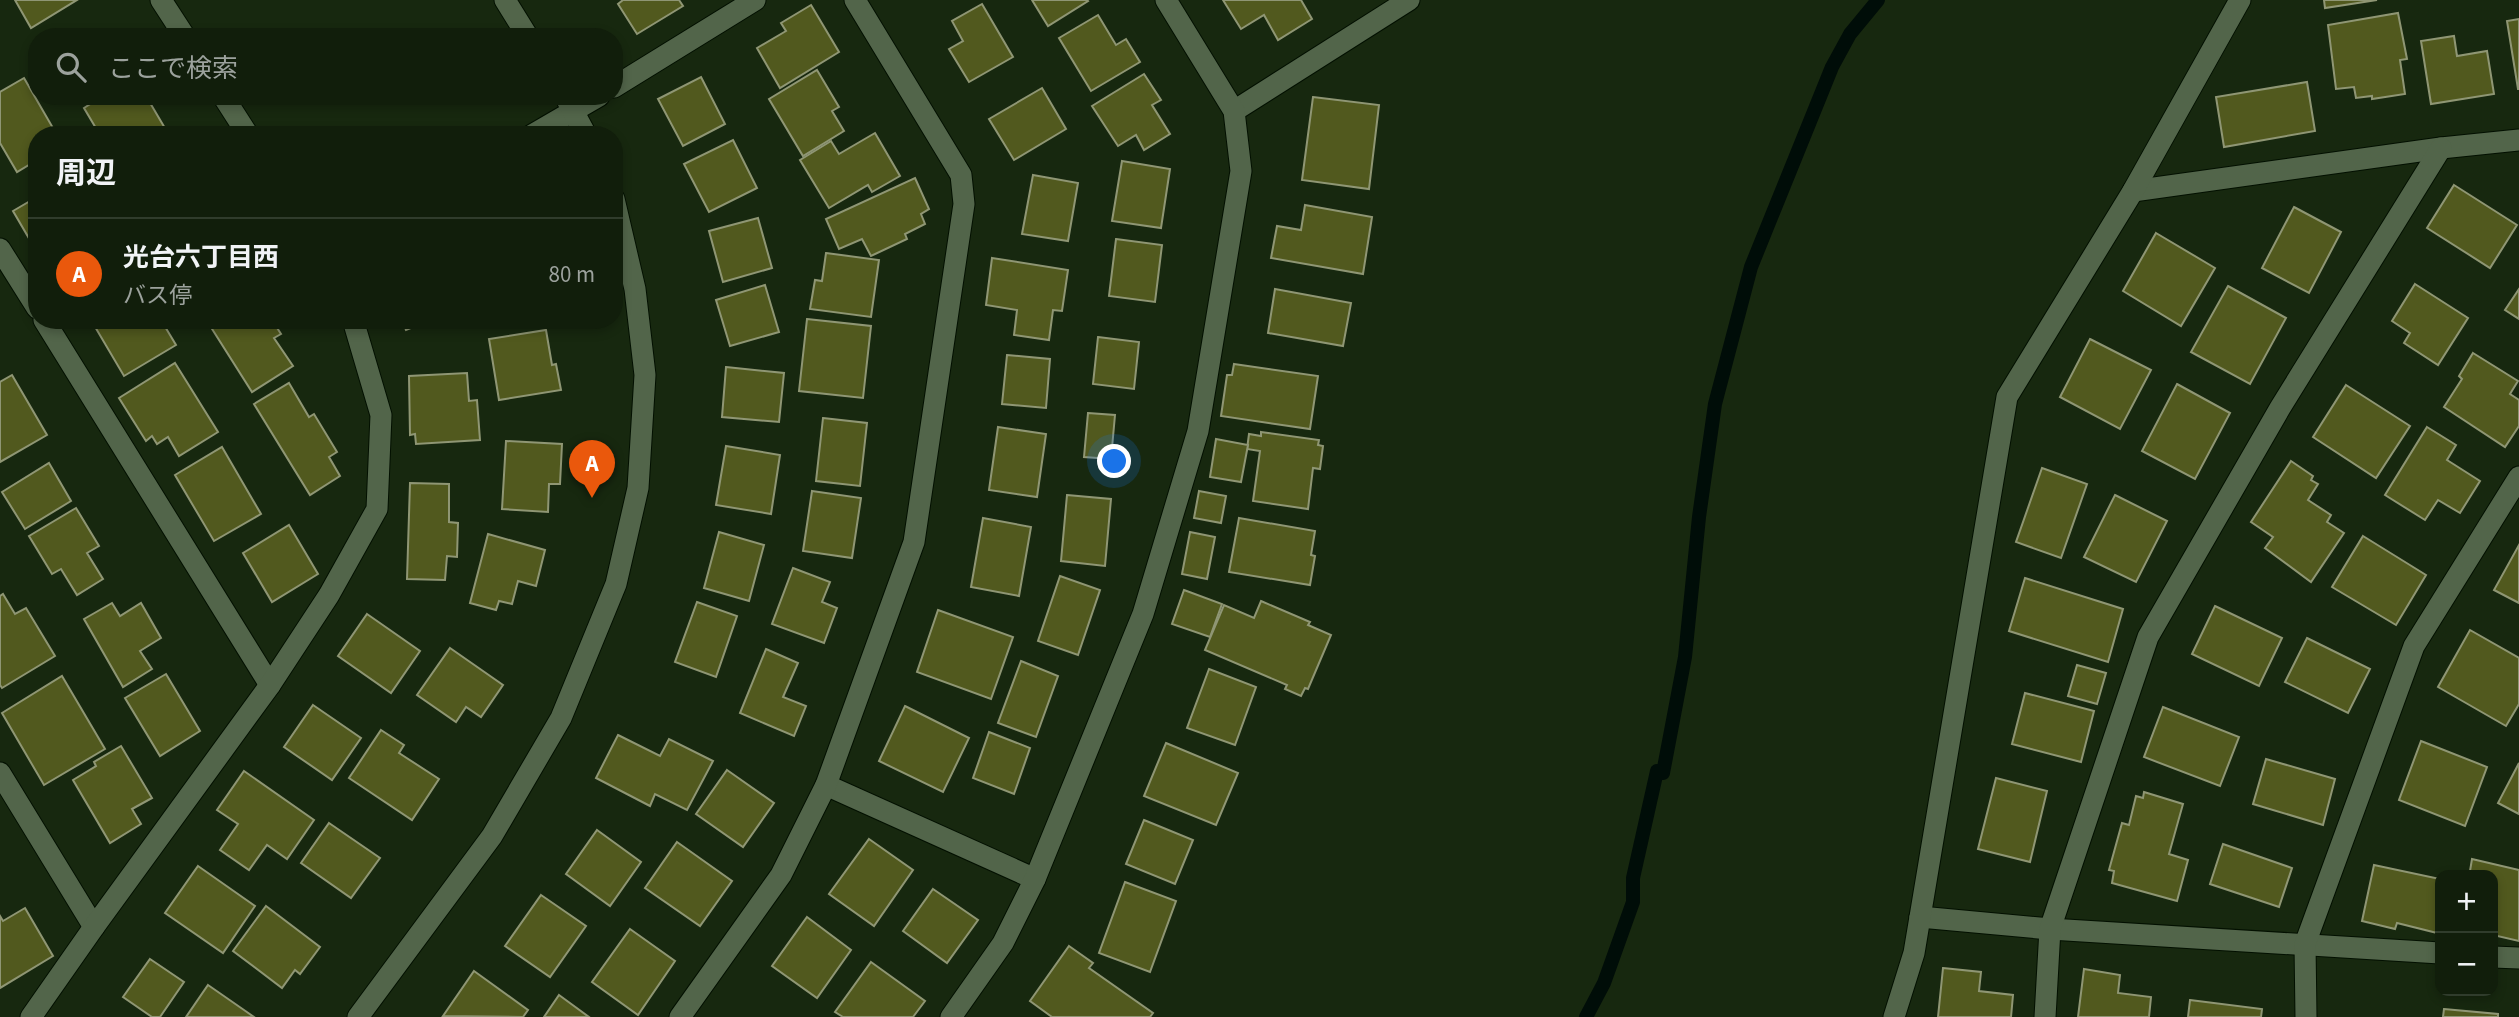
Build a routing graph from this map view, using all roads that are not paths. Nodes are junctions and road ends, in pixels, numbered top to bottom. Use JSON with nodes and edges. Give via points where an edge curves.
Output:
{"nodes":[{"id":1,"x":161,"y":0,"type":"edge"},
{"id":2,"x":505,"y":0,"type":"edge"},
{"id":3,"x":755,"y":0,"type":"edge"},
{"id":4,"x":855,"y":0,"type":"edge"},
{"id":5,"x":1166,"y":0,"type":"edge"},
{"id":6,"x":1409,"y":0,"type":"edge"},
{"id":7,"x":2240,"y":0,"type":"edge"},
{"id":8,"x":179,"y":28,"type":"edge"},
{"id":9,"x":522,"y":28,"type":"edge"},
{"id":10,"x":623,"y":81,"type":"edge"},
{"id":11,"x":229,"y":105,"type":"edge"},
{"id":12,"x":569,"y":105,"type":"edge"},
{"id":13,"x":571,"y":105,"type":"edge"},
{"id":14,"x":1234,"y":111,"type":"junction"},
{"id":15,"x":242,"y":126,"type":"edge"},
{"id":16,"x":543,"y":126,"type":"edge"},
{"id":17,"x":581,"y":126,"type":"edge"},
{"id":18,"x":2519,"y":140,"type":"edge"},
{"id":19,"x":2441,"y":148,"type":"junction"},
{"id":20,"x":2133,"y":191,"type":"junction"},
{"id":21,"x":623,"y":238,"type":"edge"},
{"id":22,"x":0,"y":249,"type":"edge"},
{"id":23,"x":28,"y":294,"type":"edge"},
{"id":24,"x":50,"y":329,"type":"edge"},
{"id":25,"x":357,"y":329,"type":"edge"},
{"id":26,"x":2519,"y":477,"type":"edge"},
{"id":27,"x":270,"y":685,"type":"junction"},
{"id":28,"x":0,"y":773,"type":"edge"},
{"id":29,"x":826,"y":785,"type":"junction"},
{"id":30,"x":1035,"y":879,"type":"junction"},
{"id":31,"x":1920,"y":917,"type":"junction"},
{"id":32,"x":94,"y":927,"type":"junction"},
{"id":33,"x":2050,"y":929,"type":"junction"},
{"id":34,"x":2305,"y":944,"type":"junction"},
{"id":35,"x":2435,"y":953,"type":"edge"},
{"id":36,"x":2498,"y":957,"type":"edge"},
{"id":37,"x":2519,"y":958,"type":"edge"},
{"id":38,"x":32,"y":1017,"type":"edge"},
{"id":39,"x":358,"y":1017,"type":"edge"},
{"id":40,"x":680,"y":1017,"type":"edge"},
{"id":41,"x":951,"y":1017,"type":"edge"},
{"id":42,"x":1894,"y":1017,"type":"edge"},
{"id":43,"x":2045,"y":1017,"type":"edge"},
{"id":44,"x":2306,"y":1017,"type":"edge"}],
"edges":[{"from":1,"to":8,"type":"street"},
{"from":2,"to":9,"type":"street"},
{"from":3,"to":10,"type":"street"},
{"from":4,"to":29,"type":"street","via":[[961,175],[964,204],[914,542]]},
{"from":5,"to":14,"type":"street"},
{"from":6,"to":14,"type":"street"},
{"from":7,"to":20,"type":"street"},
{"from":11,"to":15,"type":"street"},
{"from":12,"to":16,"type":"street"},
{"from":13,"to":17,"type":"street"},
{"from":14,"to":30,"type":"street","via":[[1241,172],[1198,431],[1143,614]]},
{"from":18,"to":19,"type":"street"},
{"from":19,"to":20,"type":"street"},
{"from":19,"to":33,"type":"street","via":[[2280,408],[2148,638]]},
{"from":20,"to":31,"type":"street","via":[[2007,397]]},
{"from":21,"to":39,"type":"street","via":[[635,289],[645,375],[638,488],[615,584],[561,718],[499,824]]},
{"from":22,"to":23,"type":"street"},
{"from":24,"to":27,"type":"street"},
{"from":25,"to":27,"type":"street","via":[[381,415],[377,509],[329,595]]},
{"from":26,"to":34,"type":"street","via":[[2414,646]]},
{"from":27,"to":32,"type":"street"},
{"from":28,"to":32,"type":"street"},
{"from":29,"to":30,"type":"street"},
{"from":29,"to":40,"type":"street","via":[[781,875]]},
{"from":30,"to":41,"type":"street","via":[[1003,943]]},
{"from":31,"to":33,"type":"street"},
{"from":31,"to":42,"type":"street"},
{"from":32,"to":38,"type":"street"},
{"from":33,"to":34,"type":"street"},
{"from":33,"to":43,"type":"street"},
{"from":34,"to":35,"type":"street"},
{"from":34,"to":44,"type":"street"},
{"from":36,"to":37,"type":"street"}]}
